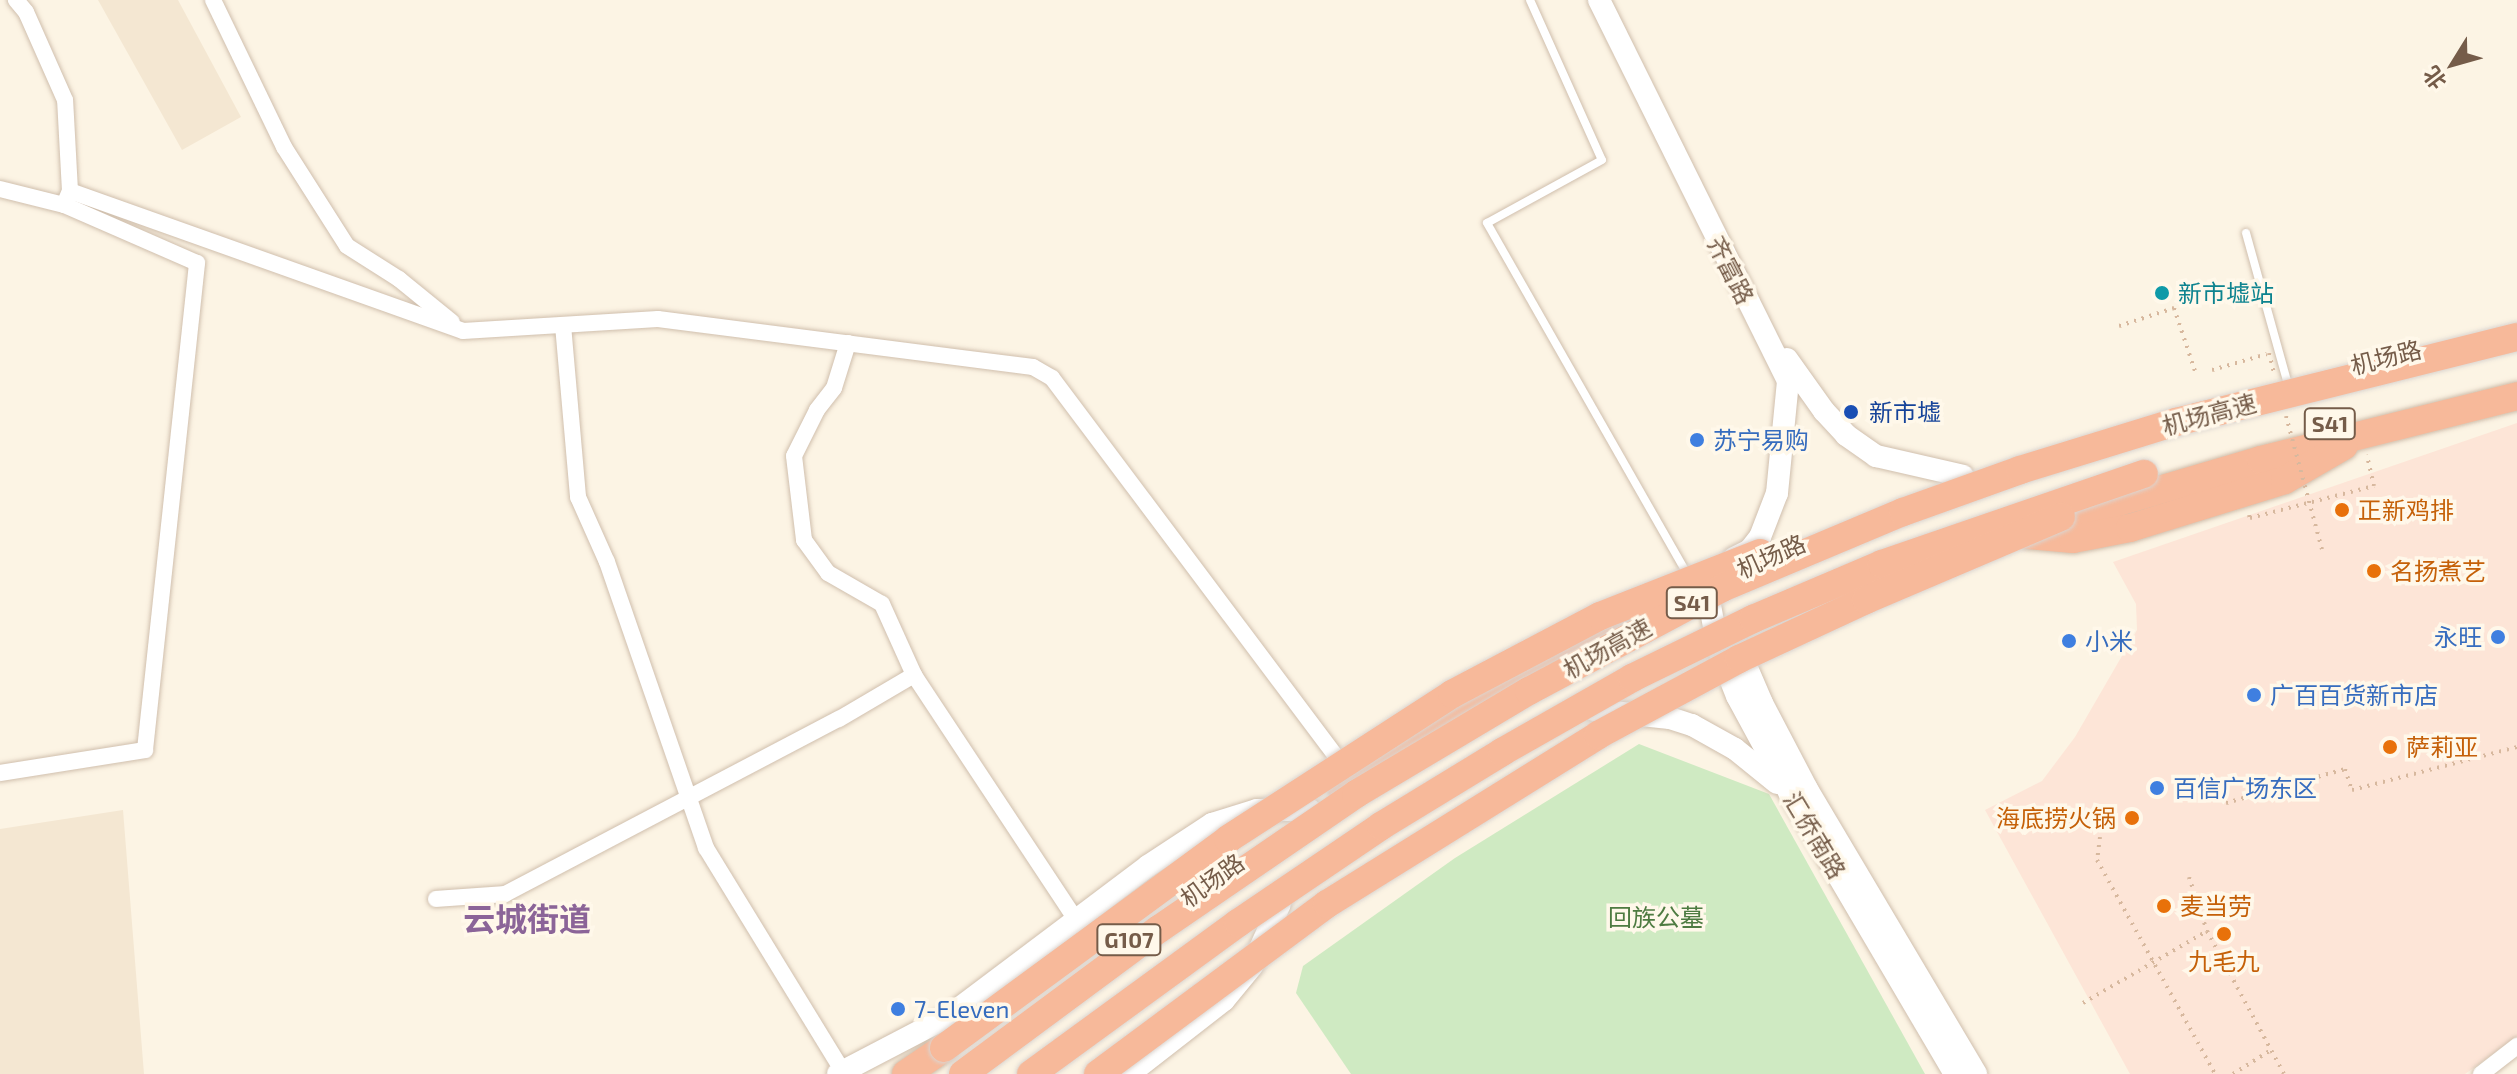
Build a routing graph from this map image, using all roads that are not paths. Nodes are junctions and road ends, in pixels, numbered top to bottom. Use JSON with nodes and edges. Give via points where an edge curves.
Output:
{"nodes":[{"id":1,"x":16,"y":0,"type":"edge"},
{"id":2,"x":213,"y":0,"type":"edge"},
{"id":3,"x":1530,"y":0,"type":"edge"},
{"id":4,"x":1599,"y":0,"type":"edge"},
{"id":5,"x":1608,"y":0,"type":"edge"},
{"id":6,"x":0,"y":189,"type":"edge"},
{"id":7,"x":67,"y":198,"type":"junction"},
{"id":8,"x":2246,"y":233,"type":"dead end"},
{"id":9,"x":563,"y":325,"type":"junction"},
{"id":10,"x":2517,"y":327,"type":"edge"},
{"id":11,"x":463,"y":331,"type":"junction"},
{"id":12,"x":2517,"y":337,"type":"edge"},
{"id":13,"x":848,"y":343,"type":"junction"},
{"id":14,"x":2517,"y":380,"type":"edge"},
{"id":15,"x":2282,"y":382,"type":"junction"},
{"id":16,"x":2517,"y":397,"type":"edge"},
{"id":17,"x":2020,"y":470,"type":"junction"},
{"id":18,"x":2144,"y":474,"type":"junction"},
{"id":19,"x":1963,"y":476,"type":"junction"},
{"id":20,"x":1700,"y":582,"type":"junction"},
{"id":21,"x":1727,"y":644,"type":"junction"},
{"id":22,"x":914,"y":675,"type":"junction"},
{"id":23,"x":1594,"y":710,"type":"junction"},
{"id":24,"x":0,"y":773,"type":"edge"},
{"id":25,"x":1355,"y":780,"type":"junction"},
{"id":26,"x":1790,"y":794,"type":"junction"},
{"id":27,"x":689,"y":796,"type":"junction"},
{"id":28,"x":1310,"y":810,"type":"junction"},
{"id":29,"x":436,"y":899,"type":"dead end"},
{"id":30,"x":1280,"y":904,"type":"junction"},
{"id":31,"x":1076,"y":920,"type":"junction"},
{"id":32,"x":2517,"y":1046,"type":"edge"},
{"id":33,"x":947,"y":1061,"type":"edge"},
{"id":34,"x":841,"y":1073,"type":"edge"},
{"id":35,"x":906,"y":1074,"type":"edge"},
{"id":36,"x":963,"y":1074,"type":"edge"},
{"id":37,"x":1031,"y":1074,"type":"edge"},
{"id":38,"x":1048,"y":1074,"type":"edge"},
{"id":39,"x":1098,"y":1074,"type":"edge"},
{"id":40,"x":1129,"y":1074,"type":"edge"},
{"id":41,"x":1955,"y":1074,"type":"edge"},
{"id":42,"x":1976,"y":1074,"type":"edge"},
{"id":43,"x":2481,"y":1074,"type":"edge"}],
"edges":[{"from":1,"to":7,"type":"street","via":[[65,100]]},
{"from":2,"to":11,"type":"street","via":[[284,147],[347,246],[399,279]]},
{"from":3,"to":20,"type":"lane","via":[[1602,160],[1487,223]]},
{"from":4,"to":20,"type":"main road","name":"齐富路","via":[[1788,381],[1777,493],[1760,537],[1750,550]]},
{"from":5,"to":19,"type":"main road","name":"齐富路","via":[[1743,280],[1795,374],[1846,435],[1876,456]]},
{"from":6,"to":7,"type":"street"},
{"from":7,"to":11,"type":"street"},
{"from":7,"to":24,"type":"street","via":[[197,263],[147,734],[145,750]]},
{"from":8,"to":15,"type":"lane"},
{"from":9,"to":11,"type":"street"},
{"from":9,"to":13,"type":"street","via":[[658,319]]},
{"from":9,"to":27,"type":"street","via":[[578,497],[607,562]]},
{"from":10,"to":15,"type":"highway","name":"机场路"},
{"from":12,"to":17,"type":"highway","name":"机场高速","number":"S41","bridge":true,"via":[[2176,422]]},
{"from":13,"to":22,"type":"street","via":[[834,388],[794,456],[804,540],[828,573],[882,604]]},
{"from":13,"to":25,"type":"street","via":[[1033,367],[1052,378]]},
{"from":14,"to":18,"type":"highway","name":"机场高速","number":"S41"},
{"from":15,"to":19,"type":"highway","name":"机场路"},
{"from":16,"to":21,"type":"highway","via":[[2363,433],[2285,480],[2130,528],[2073,539],[2015,533]]},
{"from":17,"to":33,"type":"highway","bridge":true,"via":[[1695,576],[1496,668],[1228,839]]},
{"from":17,"to":36,"type":"highway","name":"机场高速","number":"S41","bridge":true,"via":[[1770,566],[1529,691],[1304,829]]},
{"from":18,"to":37,"type":"highway","name":"机场高速","number":"S41","bridge":true,"via":[[1882,564],[1753,619],[1619,686],[1381,826]]},
{"from":18,"to":39,"type":"highway","bridge":true,"via":[[2028,533],[1739,659],[1598,735],[1327,904]]},
{"from":19,"to":20,"type":"highway","name":"机场路"},
{"from":20,"to":21,"type":"main road","name":"汇侨南路"},
{"from":20,"to":25,"type":"highway","name":"机场路","via":[[1503,687]]},
{"from":21,"to":23,"type":"highway"},
{"from":21,"to":26,"type":"main road","name":"汇侨南路","via":[[1737,696]]},
{"from":21,"to":42,"type":"main road","name":"汇侨南路"},
{"from":22,"to":27,"type":"street"},
{"from":22,"to":31,"type":"street"},
{"from":23,"to":26,"type":"main road","via":[[1692,725],[1735,749]]},
{"from":23,"to":30,"type":"highway","via":[[1441,799]]},
{"from":25,"to":28,"type":"highway","name":"机场路"},
{"from":26,"to":41,"type":"main road","name":"汇侨南路"},
{"from":27,"to":29,"type":"street","via":[[505,894]]},
{"from":27,"to":34,"type":"street","via":[[706,848]]},
{"from":28,"to":31,"type":"main road","via":[[1257,810],[1212,824]]},
{"from":28,"to":33,"type":"highway","name":"机场路","number":"G107"},
{"from":30,"to":38,"type":"highway","number":"G107"},
{"from":30,"to":40,"type":"main road","via":[[1252,966],[1233,990]]},
{"from":31,"to":34,"type":"main road","via":[[949,1016]]},
{"from":32,"to":43,"type":"street"},
{"from":33,"to":35,"type":"highway"}]}
